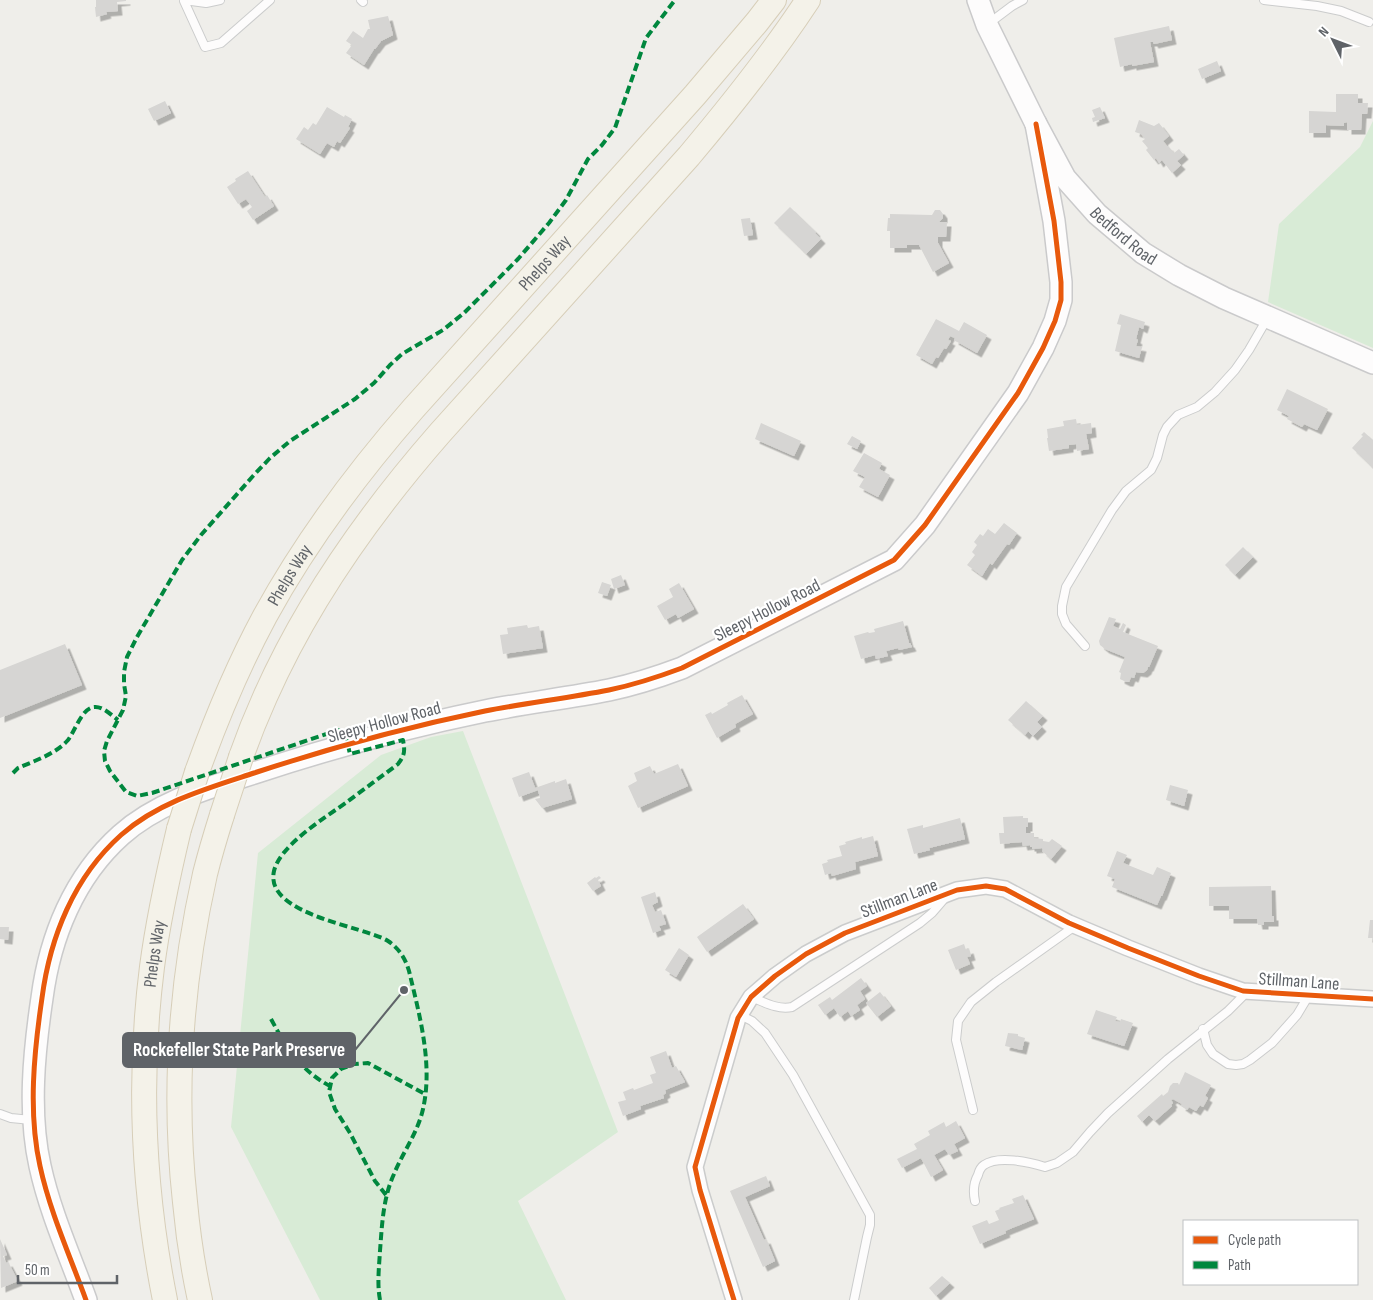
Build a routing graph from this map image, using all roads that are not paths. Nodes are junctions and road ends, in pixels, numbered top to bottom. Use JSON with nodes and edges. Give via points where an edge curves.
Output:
{"nodes":[{"id":1,"x":184,"y":0,"type":"edge"},
{"id":2,"x":220,"y":0,"type":"edge"},
{"id":3,"x":270,"y":0,"type":"edge"},
{"id":4,"x":774,"y":0,"type":"edge"},
{"id":5,"x":808,"y":0,"type":"edge"},
{"id":6,"x":978,"y":0,"type":"edge"},
{"id":7,"x":1023,"y":0,"type":"edge"},
{"id":8,"x":1264,"y":0,"type":"edge"},
{"id":9,"x":1368,"y":22,"type":"dead end"},
{"id":10,"x":987,"y":25,"type":"junction"},
{"id":11,"x":1036,"y":124,"type":"junction"},
{"id":12,"x":1268,"y":317,"type":"junction"},
{"id":13,"x":1373,"y":363,"type":"edge"},
{"id":14,"x":1085,"y":646,"type":"dead end"},
{"id":15,"x":948,"y":894,"type":"junction"},
{"id":16,"x":1075,"y":926,"type":"junction"},
{"id":17,"x":1246,"y":991,"type":"junction"},
{"id":18,"x":1309,"y":995,"type":"junction"},
{"id":19,"x":751,"y":997,"type":"junction"},
{"id":20,"x":1373,"y":998,"type":"edge"},
{"id":21,"x":740,"y":1015,"type":"junction"},
{"id":22,"x":1203,"y":1029,"type":"junction"},
{"id":23,"x":974,"y":1110,"type":"dead end"},
{"id":24,"x":0,"y":1114,"type":"edge"},
{"id":25,"x":33,"y":1120,"type":"junction"},
{"id":26,"x":975,"y":1201,"type":"dead end"},
{"id":27,"x":86,"y":1300,"type":"edge"},
{"id":28,"x":165,"y":1300,"type":"edge"},
{"id":29,"x":200,"y":1300,"type":"edge"},
{"id":30,"x":734,"y":1300,"type":"edge"},
{"id":31,"x":854,"y":1300,"type":"edge"}],
"edges":[{"from":1,"to":2,"type":"lane"},
{"from":1,"to":3,"type":"lane","via":[[205,47],[222,42]]},
{"from":4,"to":28,"type":"main road","name":"Phelps Way","bridge":true,"via":[[726,60],[413,409],[344,492],[302,553],[265,616],[226,697],[179,829],[152,969],[144,1117],[148,1191]]},
{"from":5,"to":29,"type":"main road","name":"Phelps Way","bridge":true,"via":[[721,119],[440,432],[373,514],[296,633],[265,696],[241,757],[206,872],[187,974],[179,1118],[187,1223]]},
{"from":6,"to":10,"type":"street","name":"Bedford Road"},
{"from":7,"to":10,"type":"lane"},
{"from":8,"to":9,"type":"lane","via":[[1341,11]]},
{"from":10,"to":11,"type":"street","name":"Bedford Road"},
{"from":11,"to":12,"type":"street","name":"Bedford Road","via":[[1065,178],[1097,214],[1137,248],[1179,275]]},
{"from":11,"to":25,"type":"street","name":"Sleepy Hollow Road","via":[[1054,221],[1061,282],[1061,300],[1055,321],[1044,348],[1018,393],[925,525],[894,560],[682,668],[651,679],[610,690],[488,710],[400,730],[218,785],[177,800],[140,821],[91,867],[67,909],[50,954],[44,979]]},
{"from":12,"to":13,"type":"street","name":"Bedford Road"},
{"from":12,"to":14,"type":"lane","via":[[1235,370],[1215,392],[1197,407],[1178,415],[1167,427],[1151,470],[1126,491],[1112,510],[1066,588],[1062,614],[1066,624]]},
{"from":15,"to":16,"type":"street","name":"Stillman Lane","via":[[986,886],[1005,890]]},
{"from":15,"to":19,"type":"street","name":"Stillman Lane","via":[[845,933],[806,954]]},
{"from":15,"to":19,"type":"lane","via":[[920,923],[792,1007],[785,1009]]},
{"from":16,"to":17,"type":"street","name":"Stillman Lane","via":[[1198,976]]},
{"from":16,"to":23,"type":"lane","via":[[971,1002],[958,1021],[956,1040]]},
{"from":17,"to":18,"type":"street","name":"Stillman Lane"},
{"from":17,"to":22,"type":"lane","via":[[1228,1011]]},
{"from":18,"to":20,"type":"street","name":"Stillman Lane"},
{"from":18,"to":22,"type":"lane","via":[[1297,1015],[1272,1043],[1243,1064],[1228,1064],[1213,1054]]},
{"from":19,"to":21,"type":"street","name":"Stillman Lane"},
{"from":21,"to":30,"type":"street","name":"Stillman Lane","via":[[695,1167]]},
{"from":21,"to":31,"type":"lane","via":[[765,1033],[793,1075],[870,1215]]},
{"from":22,"to":26,"type":"lane","via":[[1120,1102],[1065,1158],[1045,1167],[1009,1160],[982,1166],[975,1179]]},
{"from":24,"to":25,"type":"lane"},
{"from":25,"to":27,"type":"street","name":"Sleepy Hollow Road","via":[[40,1166],[52,1209]]}]}
